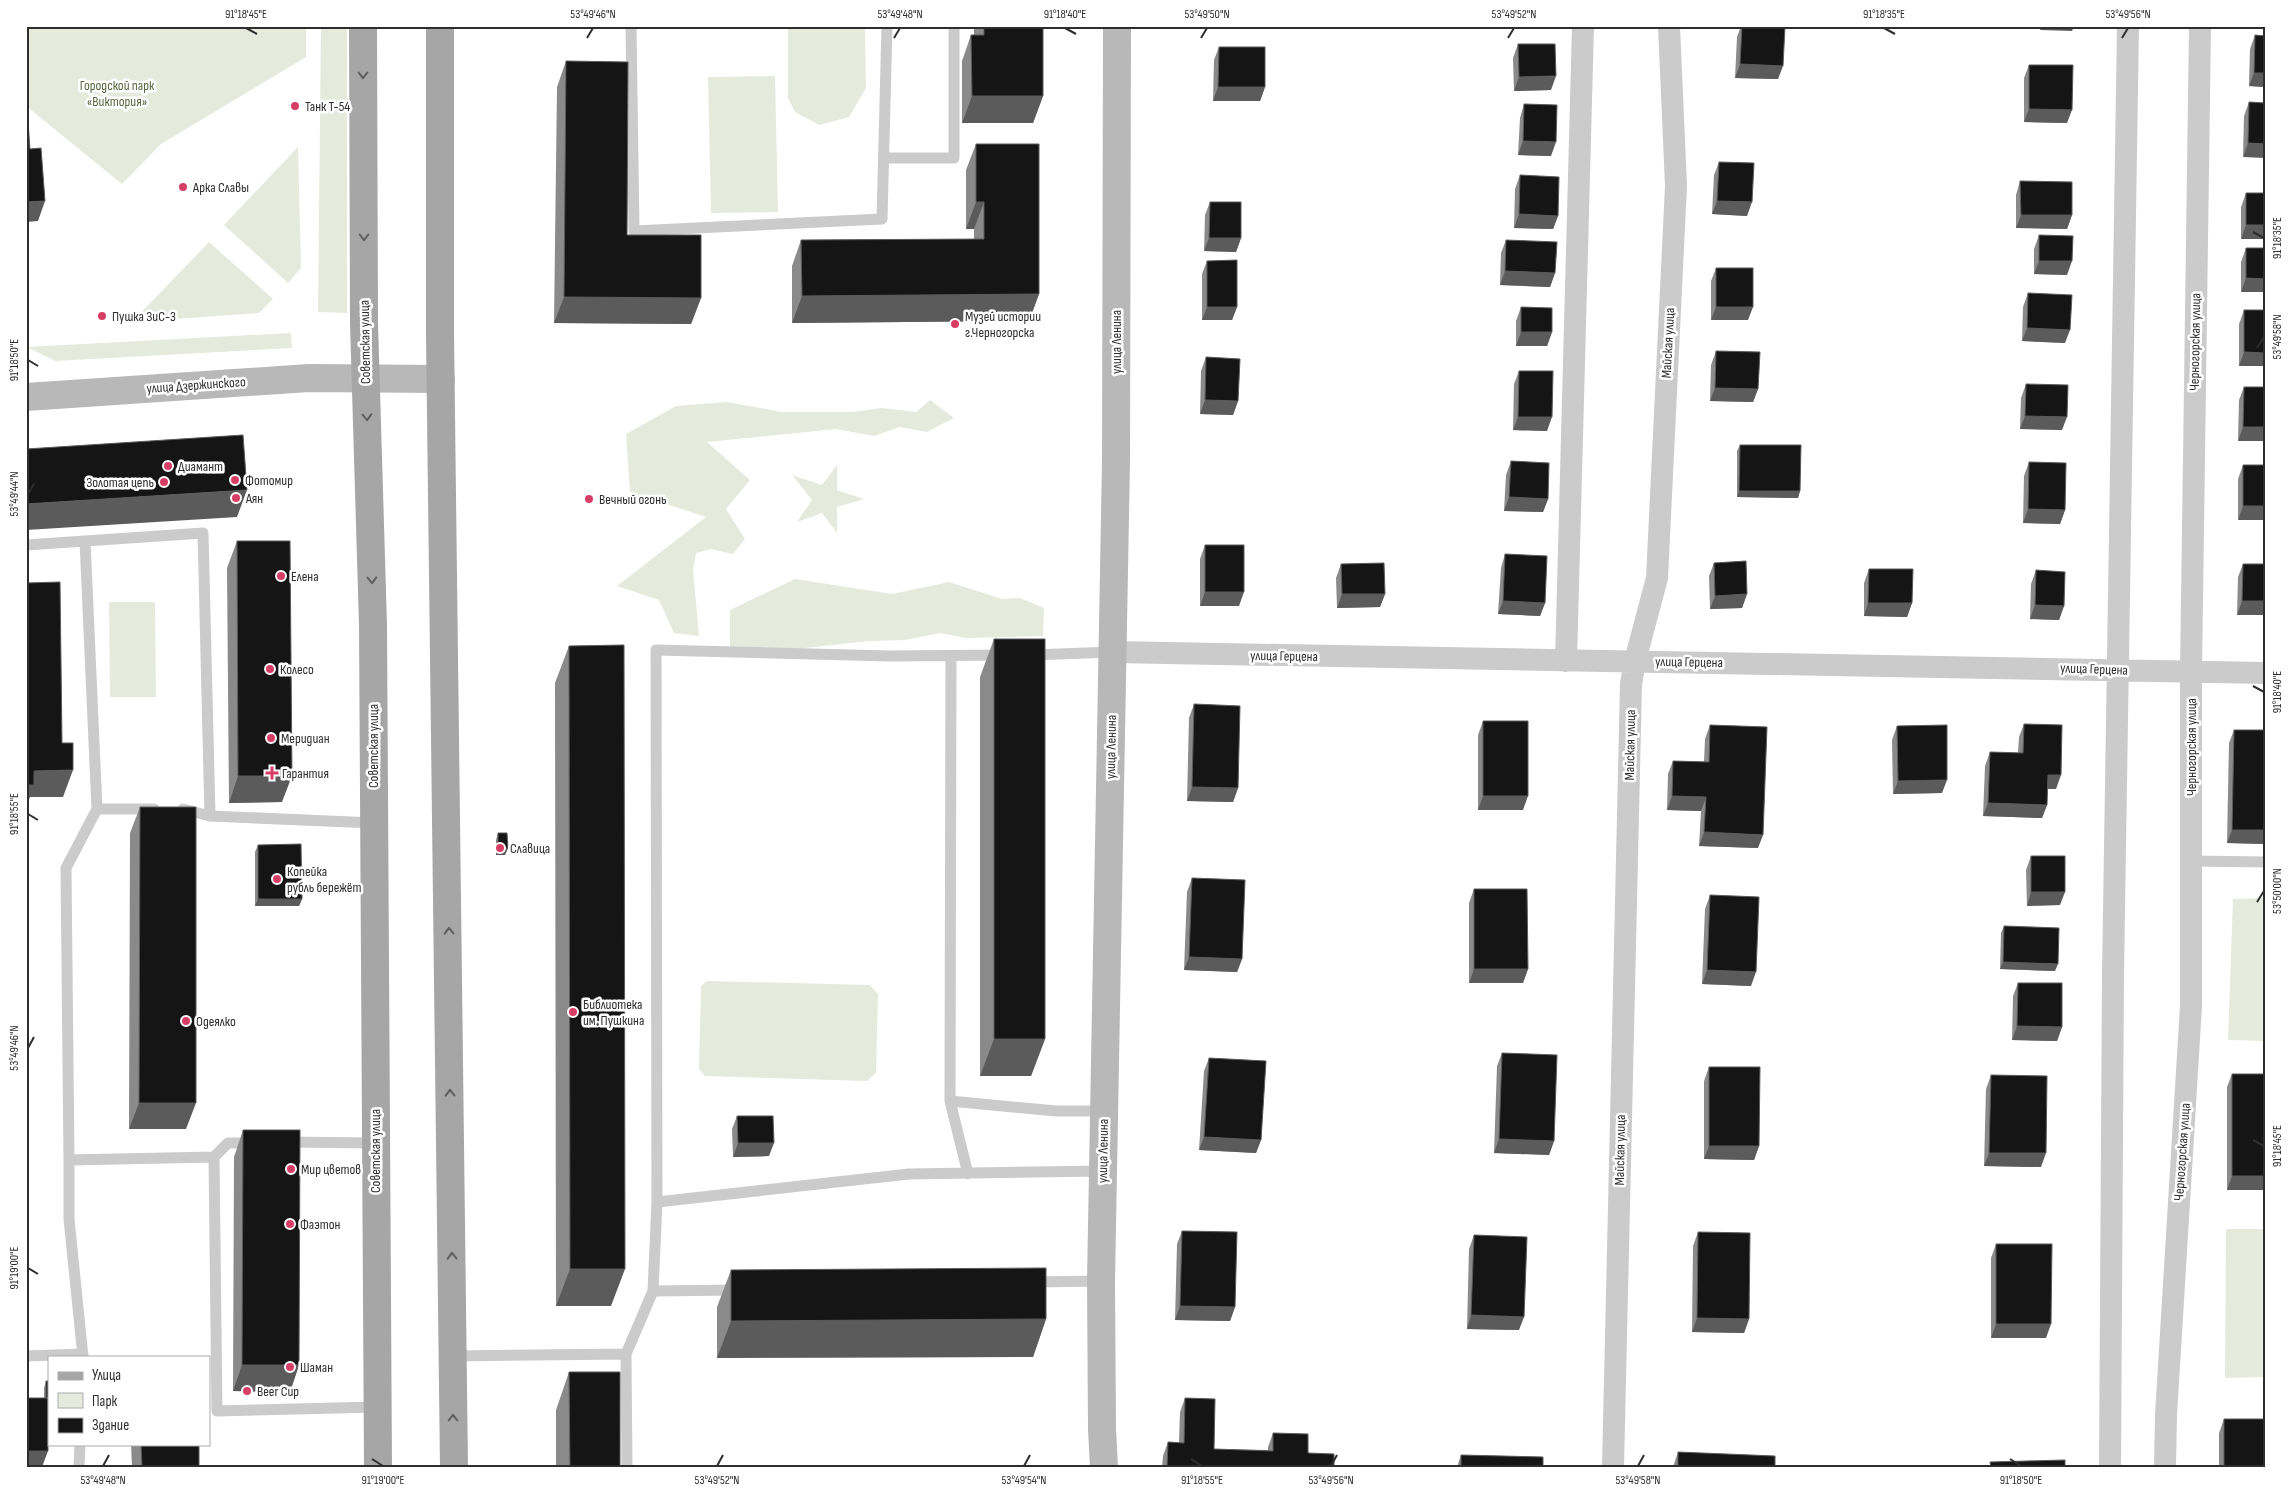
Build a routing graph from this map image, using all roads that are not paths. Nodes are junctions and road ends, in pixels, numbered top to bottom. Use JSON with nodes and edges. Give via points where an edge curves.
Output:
{"nodes":[{"id":1,"x":363,"y":26,"type":"edge"},
{"id":2,"x":440,"y":26,"type":"edge"},
{"id":3,"x":630,"y":26,"type":"edge"},
{"id":4,"x":887,"y":26,"type":"edge"},
{"id":5,"x":954,"y":26,"type":"edge"},
{"id":6,"x":1117,"y":26,"type":"edge"},
{"id":7,"x":1583,"y":26,"type":"edge"},
{"id":8,"x":1669,"y":26,"type":"edge"},
{"id":9,"x":2128,"y":26,"type":"edge"},
{"id":10,"x":2200,"y":26,"type":"edge"},
{"id":11,"x":884,"y":158,"type":"junction"},
{"id":12,"x":366,"y":379,"type":"junction"},
{"id":13,"x":441,"y":380,"type":"junction"},
{"id":14,"x":26,"y":397,"type":"edge"},
{"id":15,"x":85,"y":541,"type":"junction"},
{"id":16,"x":26,"y":545,"type":"edge"},
{"id":17,"x":1113,"y":652,"type":"junction"},
{"id":18,"x":951,"y":656,"type":"junction"},
{"id":19,"x":1566,"y":661,"type":"junction"},
{"id":20,"x":1635,"y":661,"type":"junction"},
{"id":21,"x":2119,"y":670,"type":"junction"},
{"id":22,"x":2191,"y":672,"type":"junction"},
{"id":23,"x":2265,"y":673,"type":"edge"},
{"id":24,"x":97,"y":809,"type":"junction"},
{"id":25,"x":210,"y":816,"type":"junction"},
{"id":26,"x":374,"y":823,"type":"junction"},
{"id":27,"x":2191,"y":861,"type":"junction"},
{"id":28,"x":2265,"y":862,"type":"edge"},
{"id":29,"x":950,"y":1102,"type":"junction"},
{"id":30,"x":1104,"y":1111,"type":"junction"},
{"id":31,"x":375,"y":1143,"type":"junction"},
{"id":32,"x":214,"y":1157,"type":"junction"},
{"id":33,"x":69,"y":1160,"type":"junction"},
{"id":34,"x":1103,"y":1171,"type":"junction"},
{"id":35,"x":968,"y":1174,"type":"junction"},
{"id":36,"x":656,"y":1202,"type":"junction"},
{"id":37,"x":1101,"y":1281,"type":"junction"},
{"id":38,"x":1016,"y":1283,"type":"edge"},
{"id":39,"x":748,"y":1289,"type":"edge"},
{"id":40,"x":653,"y":1292,"type":"junction"},
{"id":41,"x":626,"y":1354,"type":"junction"},
{"id":42,"x":26,"y":1356,"type":"edge"},
{"id":43,"x":83,"y":1356,"type":"edge"},
{"id":44,"x":453,"y":1356,"type":"junction"},
{"id":45,"x":212,"y":1382,"type":"edge"},
{"id":46,"x":377,"y":1406,"type":"junction"},
{"id":47,"x":80,"y":1446,"type":"edge"},
{"id":48,"x":79,"y":1467,"type":"edge"},
{"id":49,"x":378,"y":1467,"type":"edge"},
{"id":50,"x":454,"y":1467,"type":"edge"},
{"id":51,"x":627,"y":1467,"type":"edge"},
{"id":52,"x":1104,"y":1467,"type":"edge"},
{"id":53,"x":1613,"y":1467,"type":"edge"},
{"id":54,"x":2110,"y":1467,"type":"edge"},
{"id":55,"x":2165,"y":1467,"type":"edge"}],
"edges":[{"from":1,"to":12,"type":"main road","name":"Советская улица","one_way":true},
{"from":2,"to":13,"type":"main road"},
{"from":3,"to":11,"type":"lane","via":[[634,231],[882,219]]},
{"from":4,"to":11,"type":"lane"},
{"from":5,"to":11,"type":"lane","via":[[954,158]]},
{"from":6,"to":17,"type":"street","name":"улица Ленина"},
{"from":7,"to":19,"type":"street"},
{"from":8,"to":20,"type":"street","name":"Майская улица","via":[[1676,186],[1657,578]]},
{"from":9,"to":21,"type":"street"},
{"from":10,"to":22,"type":"street","name":"Черногорская улица"},
{"from":12,"to":13,"type":"street","name":"улица Дзержинского"},
{"from":12,"to":14,"type":"street","name":"улица Дзержинского","via":[[269,380]]},
{"from":12,"to":26,"type":"main road","name":"Советская улица","one_way":true,"via":[[373,625]]},
{"from":44,"to":13,"type":"main road","one_way":true},
{"from":15,"to":16,"type":"lane"},
{"from":15,"to":24,"type":"lane"},
{"from":15,"to":25,"type":"lane","via":[[203,533]]},
{"from":17,"to":18,"type":"lane"},
{"from":17,"to":19,"type":"street","name":"улица Герцена"},
{"from":17,"to":30,"type":"street","name":"улица Ленина"},
{"from":18,"to":29,"type":"lane"},
{"from":18,"to":36,"type":"lane","via":[[656,650]]},
{"from":19,"to":20,"type":"street","name":"улица Герцена"},
{"from":20,"to":21,"type":"street","name":"улица Герцена"},
{"from":20,"to":53,"type":"street","name":"Майская улица","via":[[1631,684]]},
{"from":21,"to":22,"type":"street","name":"улица Герцена"},
{"from":21,"to":54,"type":"street","via":[[2113,974]]},
{"from":22,"to":23,"type":"street","name":"улица Герцена"},
{"from":22,"to":27,"type":"street","name":"Черногорская улица"},
{"from":24,"to":25,"type":"lane","via":[[185,809]]},
{"from":24,"to":33,"type":"lane","via":[[66,868]]},
{"from":25,"to":26,"type":"lane"},
{"from":26,"to":31,"type":"main road","name":"Советская улица"},
{"from":27,"to":28,"type":"lane"},
{"from":27,"to":55,"type":"street","name":"Черногорская улица","via":[[2191,1006]]},
{"from":29,"to":30,"type":"lane","via":[[1056,1111]]},
{"from":29,"to":35,"type":"lane"},
{"from":30,"to":34,"type":"street","name":"улица Ленина"},
{"from":31,"to":32,"type":"lane","via":[[228,1143]]},
{"from":31,"to":46,"type":"main road","name":"Советская улица"},
{"from":32,"to":33,"type":"lane"},
{"from":32,"to":45,"type":"lane"},
{"from":33,"to":43,"type":"lane","via":[[69,1219]]},
{"from":34,"to":35,"type":"lane"},
{"from":34,"to":37,"type":"street","name":"улица Ленина"},
{"from":35,"to":36,"type":"lane","via":[[909,1174]]},
{"from":36,"to":40,"type":"lane"},
{"from":37,"to":38,"type":"lane"},
{"from":37,"to":52,"type":"street","name":"улица Ленина"},
{"from":39,"to":40,"type":"lane"},
{"from":40,"to":41,"type":"lane"},
{"from":41,"to":44,"type":"lane"},
{"from":41,"to":51,"type":"lane"},
{"from":42,"to":43,"type":"lane"},
{"from":50,"to":44,"type":"main road","one_way":true},
{"from":45,"to":46,"type":"lane","via":[[217,1410]]},
{"from":46,"to":49,"type":"main road","name":"Советская улица"},
{"from":47,"to":48,"type":"lane"}]}
